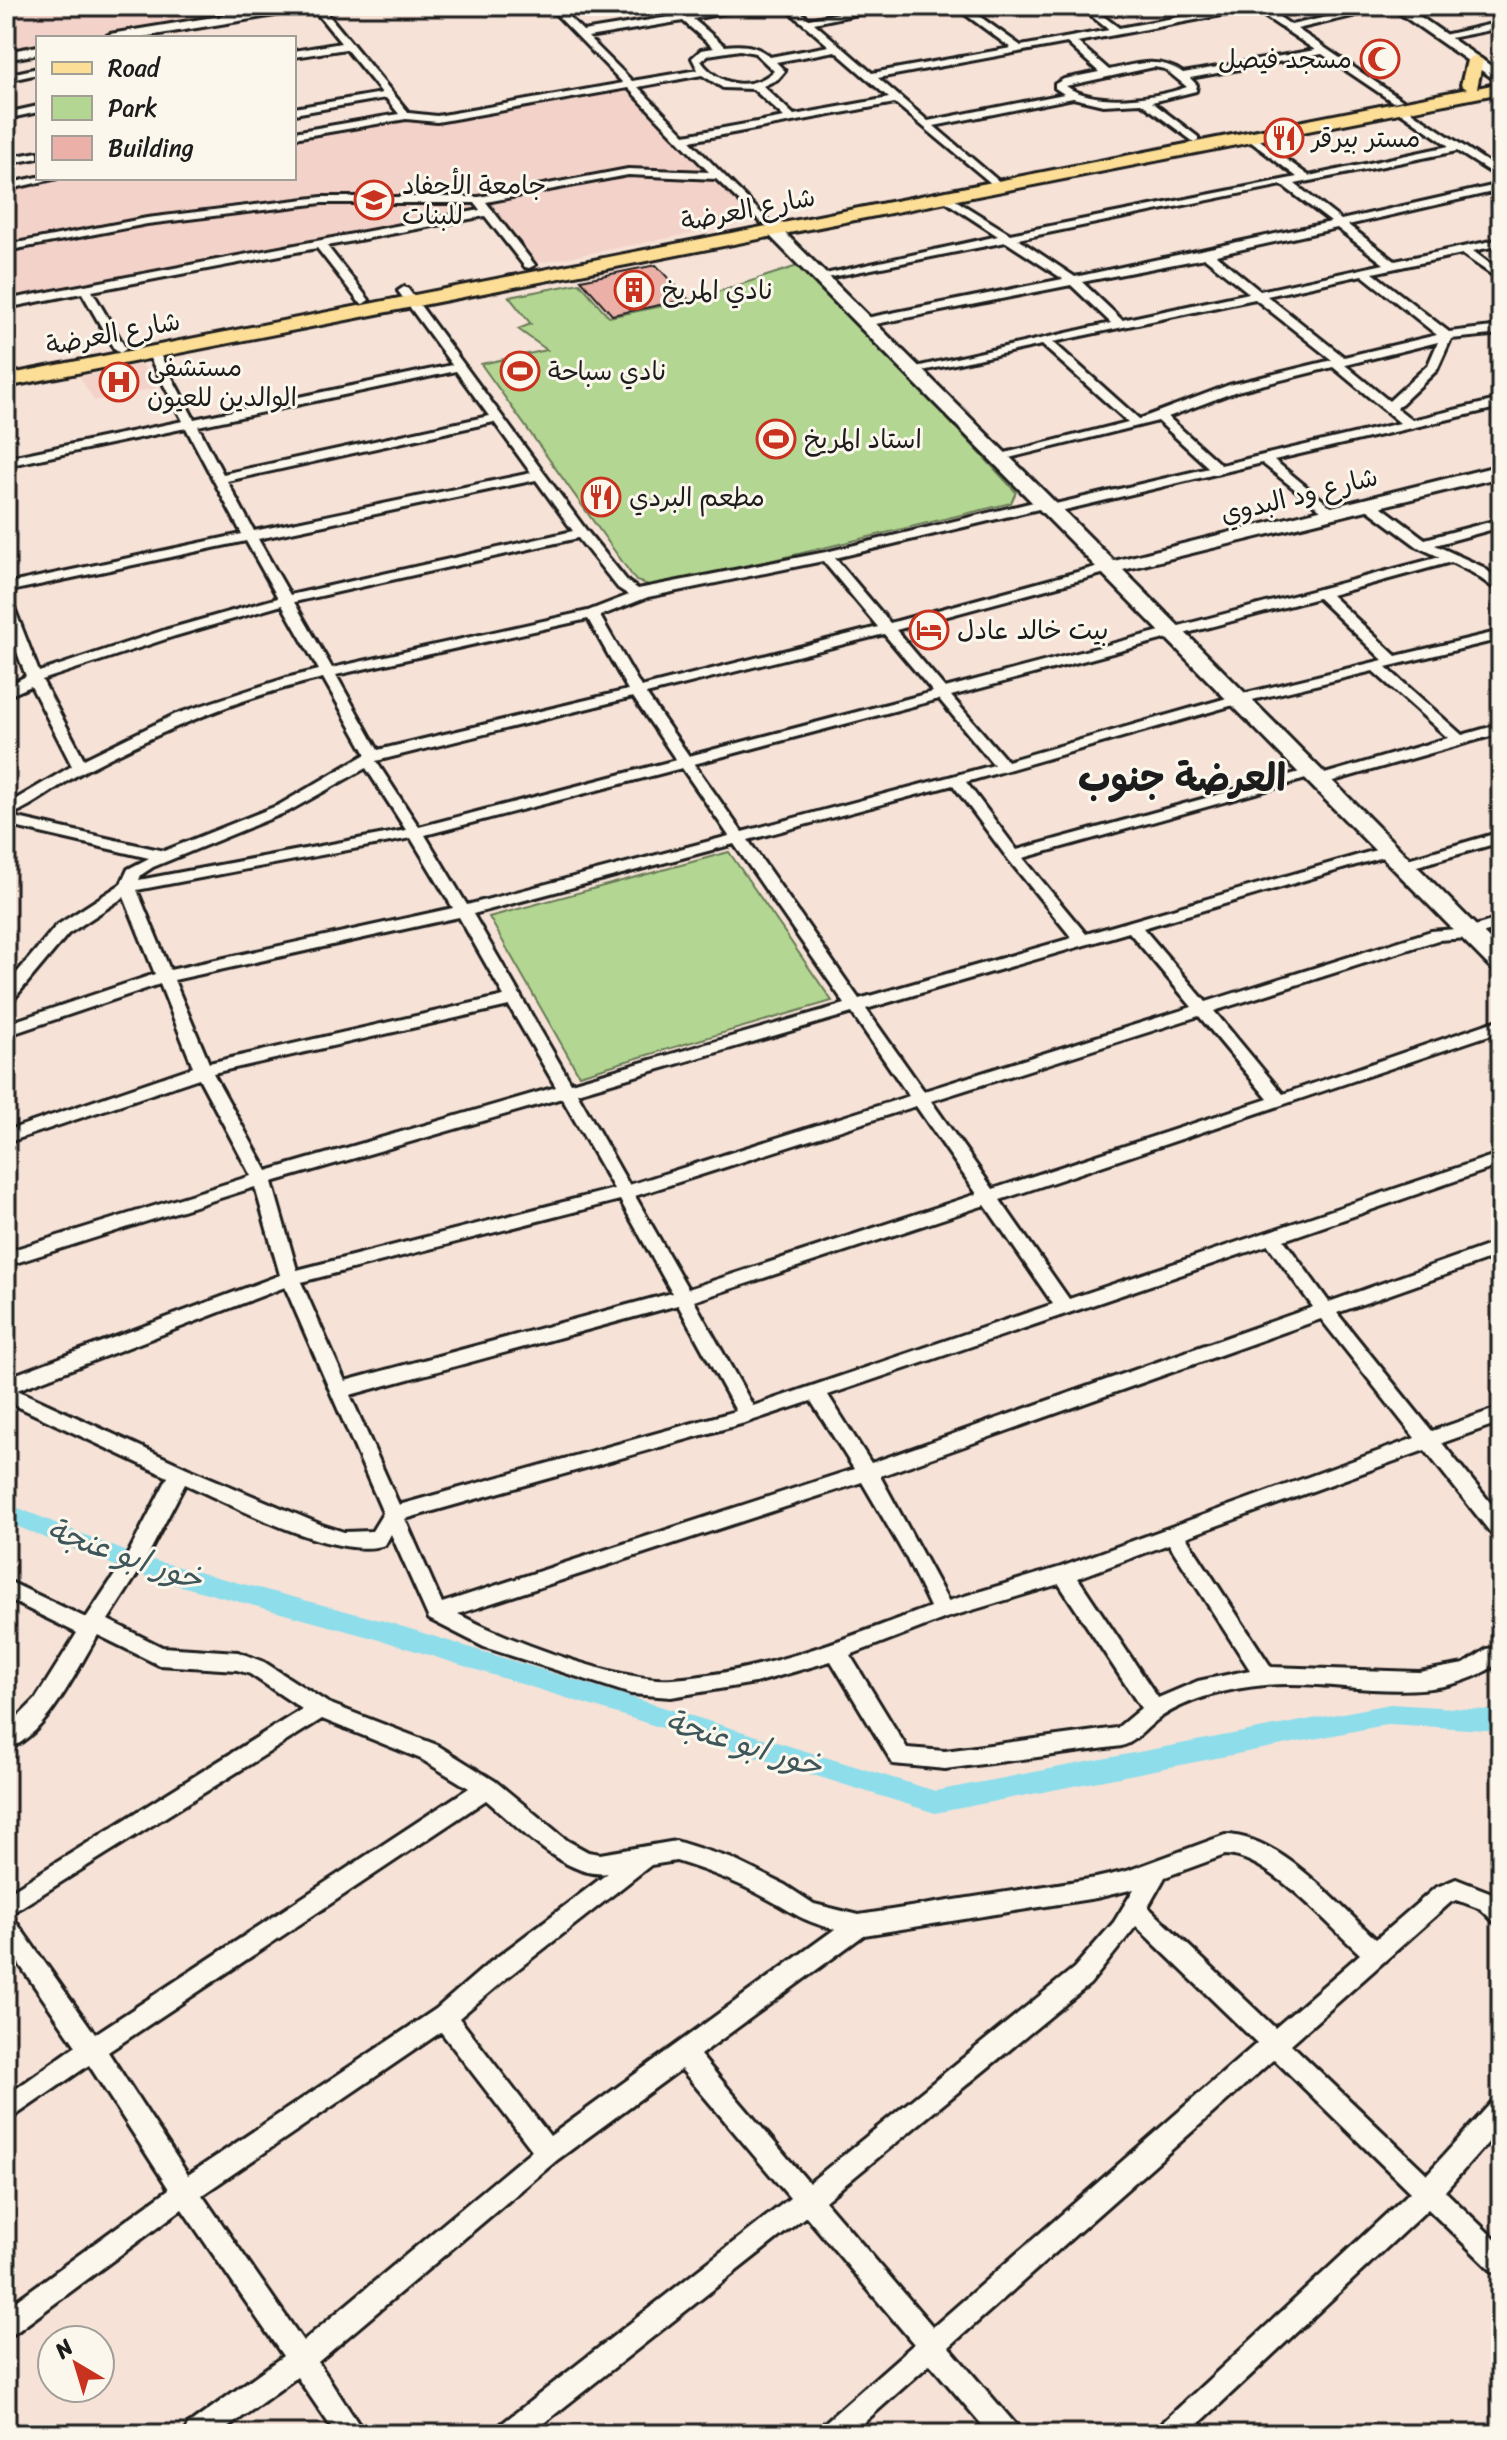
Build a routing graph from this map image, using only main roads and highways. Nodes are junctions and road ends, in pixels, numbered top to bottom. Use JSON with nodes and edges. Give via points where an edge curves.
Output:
{"nodes":[{"id":1,"x":1496,"y":81,"type":"edge"},
{"id":2,"x":1399,"y":103,"type":"junction"},
{"id":3,"x":993,"y":182,"type":"junction"},
{"id":4,"x":767,"y":225,"type":"junction"},
{"id":5,"x":408,"y":296,"type":"junction"},
{"id":6,"x":6,"y":370,"type":"edge"},
{"id":7,"x":6,"y":381,"type":"edge"}],
"edges":[{"from":1,"to":1,"type":"main road","via":[[1470,56]]},
{"from":1,"to":2,"type":"main road","name":"شارع العرضة"},
{"from":2,"to":3,"type":"main road","name":"شارع العرضة"},
{"from":2,"to":3,"type":"main road","name":"شارع العرضة"},
{"from":3,"to":4,"type":"main road","name":"شارع العرضة"},
{"from":3,"to":4,"type":"main road","name":"شارع العرضة","via":[[944,196]]},
{"from":4,"to":5,"type":"main road","name":"شارع العرضة"},
{"from":4,"to":5,"type":"main road","name":"شارع العرضة","via":[[529,265]]},
{"from":5,"to":6,"type":"main road","name":"شارع العرضة","via":[[363,300]]},
{"from":5,"to":7,"type":"main road","name":"شارع العرضة"}]}
